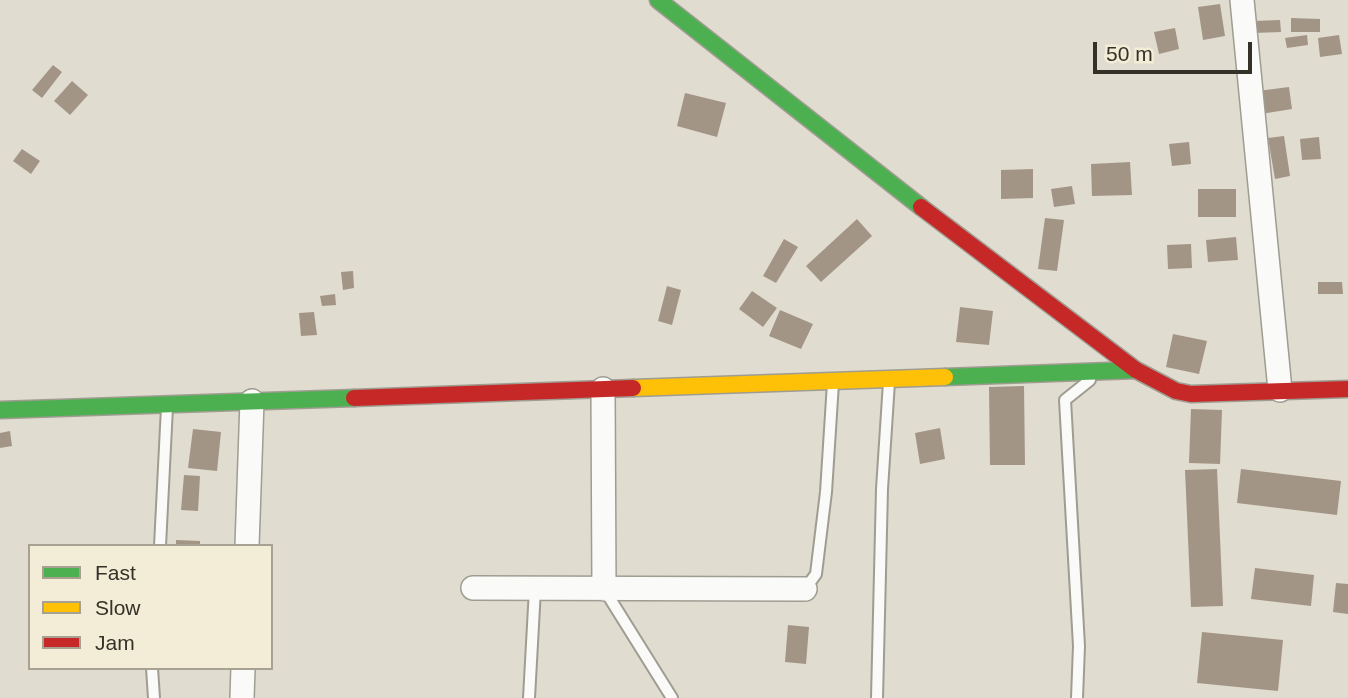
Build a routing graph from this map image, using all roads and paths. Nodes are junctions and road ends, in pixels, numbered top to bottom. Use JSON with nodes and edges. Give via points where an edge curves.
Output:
{"nodes":[{"id":1,"x":658,"y":0,"type":"edge"},
{"id":2,"x":1242,"y":0,"type":"edge"},
{"id":3,"x":1136,"y":370,"type":"junction"},
{"id":4,"x":1100,"y":372,"type":"junction"},
{"id":5,"x":889,"y":379,"type":"junction"},
{"id":6,"x":834,"y":381,"type":"junction"},
{"id":7,"x":603,"y":389,"type":"junction"},
{"id":8,"x":1348,"y":389,"type":"edge"},
{"id":9,"x":1280,"y":390,"type":"junction"},
{"id":10,"x":253,"y":401,"type":"junction"},
{"id":11,"x":167,"y":404,"type":"junction"},
{"id":12,"x":0,"y":410,"type":"edge"},
{"id":13,"x":160,"y":544,"type":"edge"},
{"id":14,"x":247,"y":544,"type":"edge"},
{"id":15,"x":473,"y":589,"type":"dead end"},
{"id":16,"x":535,"y":589,"type":"junction"},
{"id":17,"x":604,"y":589,"type":"junction"},
{"id":18,"x":805,"y":589,"type":"joint"},
{"id":19,"x":152,"y":670,"type":"edge"},
{"id":20,"x":243,"y":670,"type":"edge"},
{"id":21,"x":154,"y":698,"type":"edge"},
{"id":22,"x":242,"y":698,"type":"edge"},
{"id":23,"x":528,"y":698,"type":"edge"},
{"id":24,"x":672,"y":698,"type":"edge"},
{"id":25,"x":877,"y":698,"type":"edge"},
{"id":26,"x":1077,"y":698,"type":"edge"}],
"edges":[{"from":1,"to":3,"type":"street"},
{"from":2,"to":9,"type":"street"},
{"from":3,"to":4,"type":"street"},
{"from":3,"to":9,"type":"street","via":[[1191,394]]},
{"from":4,"to":5,"type":"street"},
{"from":4,"to":26,"type":"lane","via":[[1065,400],[1079,646]]},
{"from":5,"to":6,"type":"street"},
{"from":5,"to":25,"type":"lane"},
{"from":6,"to":7,"type":"street"},
{"from":6,"to":18,"type":"lane","via":[[816,574]]},
{"from":7,"to":10,"type":"street"},
{"from":7,"to":17,"type":"street"},
{"from":8,"to":9,"type":"street"},
{"from":10,"to":11,"type":"street"},
{"from":10,"to":14,"type":"street"},
{"from":11,"to":12,"type":"street"},
{"from":11,"to":13,"type":"lane"},
{"from":15,"to":16,"type":"street"},
{"from":16,"to":17,"type":"street"},
{"from":16,"to":23,"type":"lane"},
{"from":17,"to":18,"type":"street"},
{"from":17,"to":24,"type":"lane"},
{"from":19,"to":21,"type":"lane"},
{"from":20,"to":22,"type":"street"}]}
